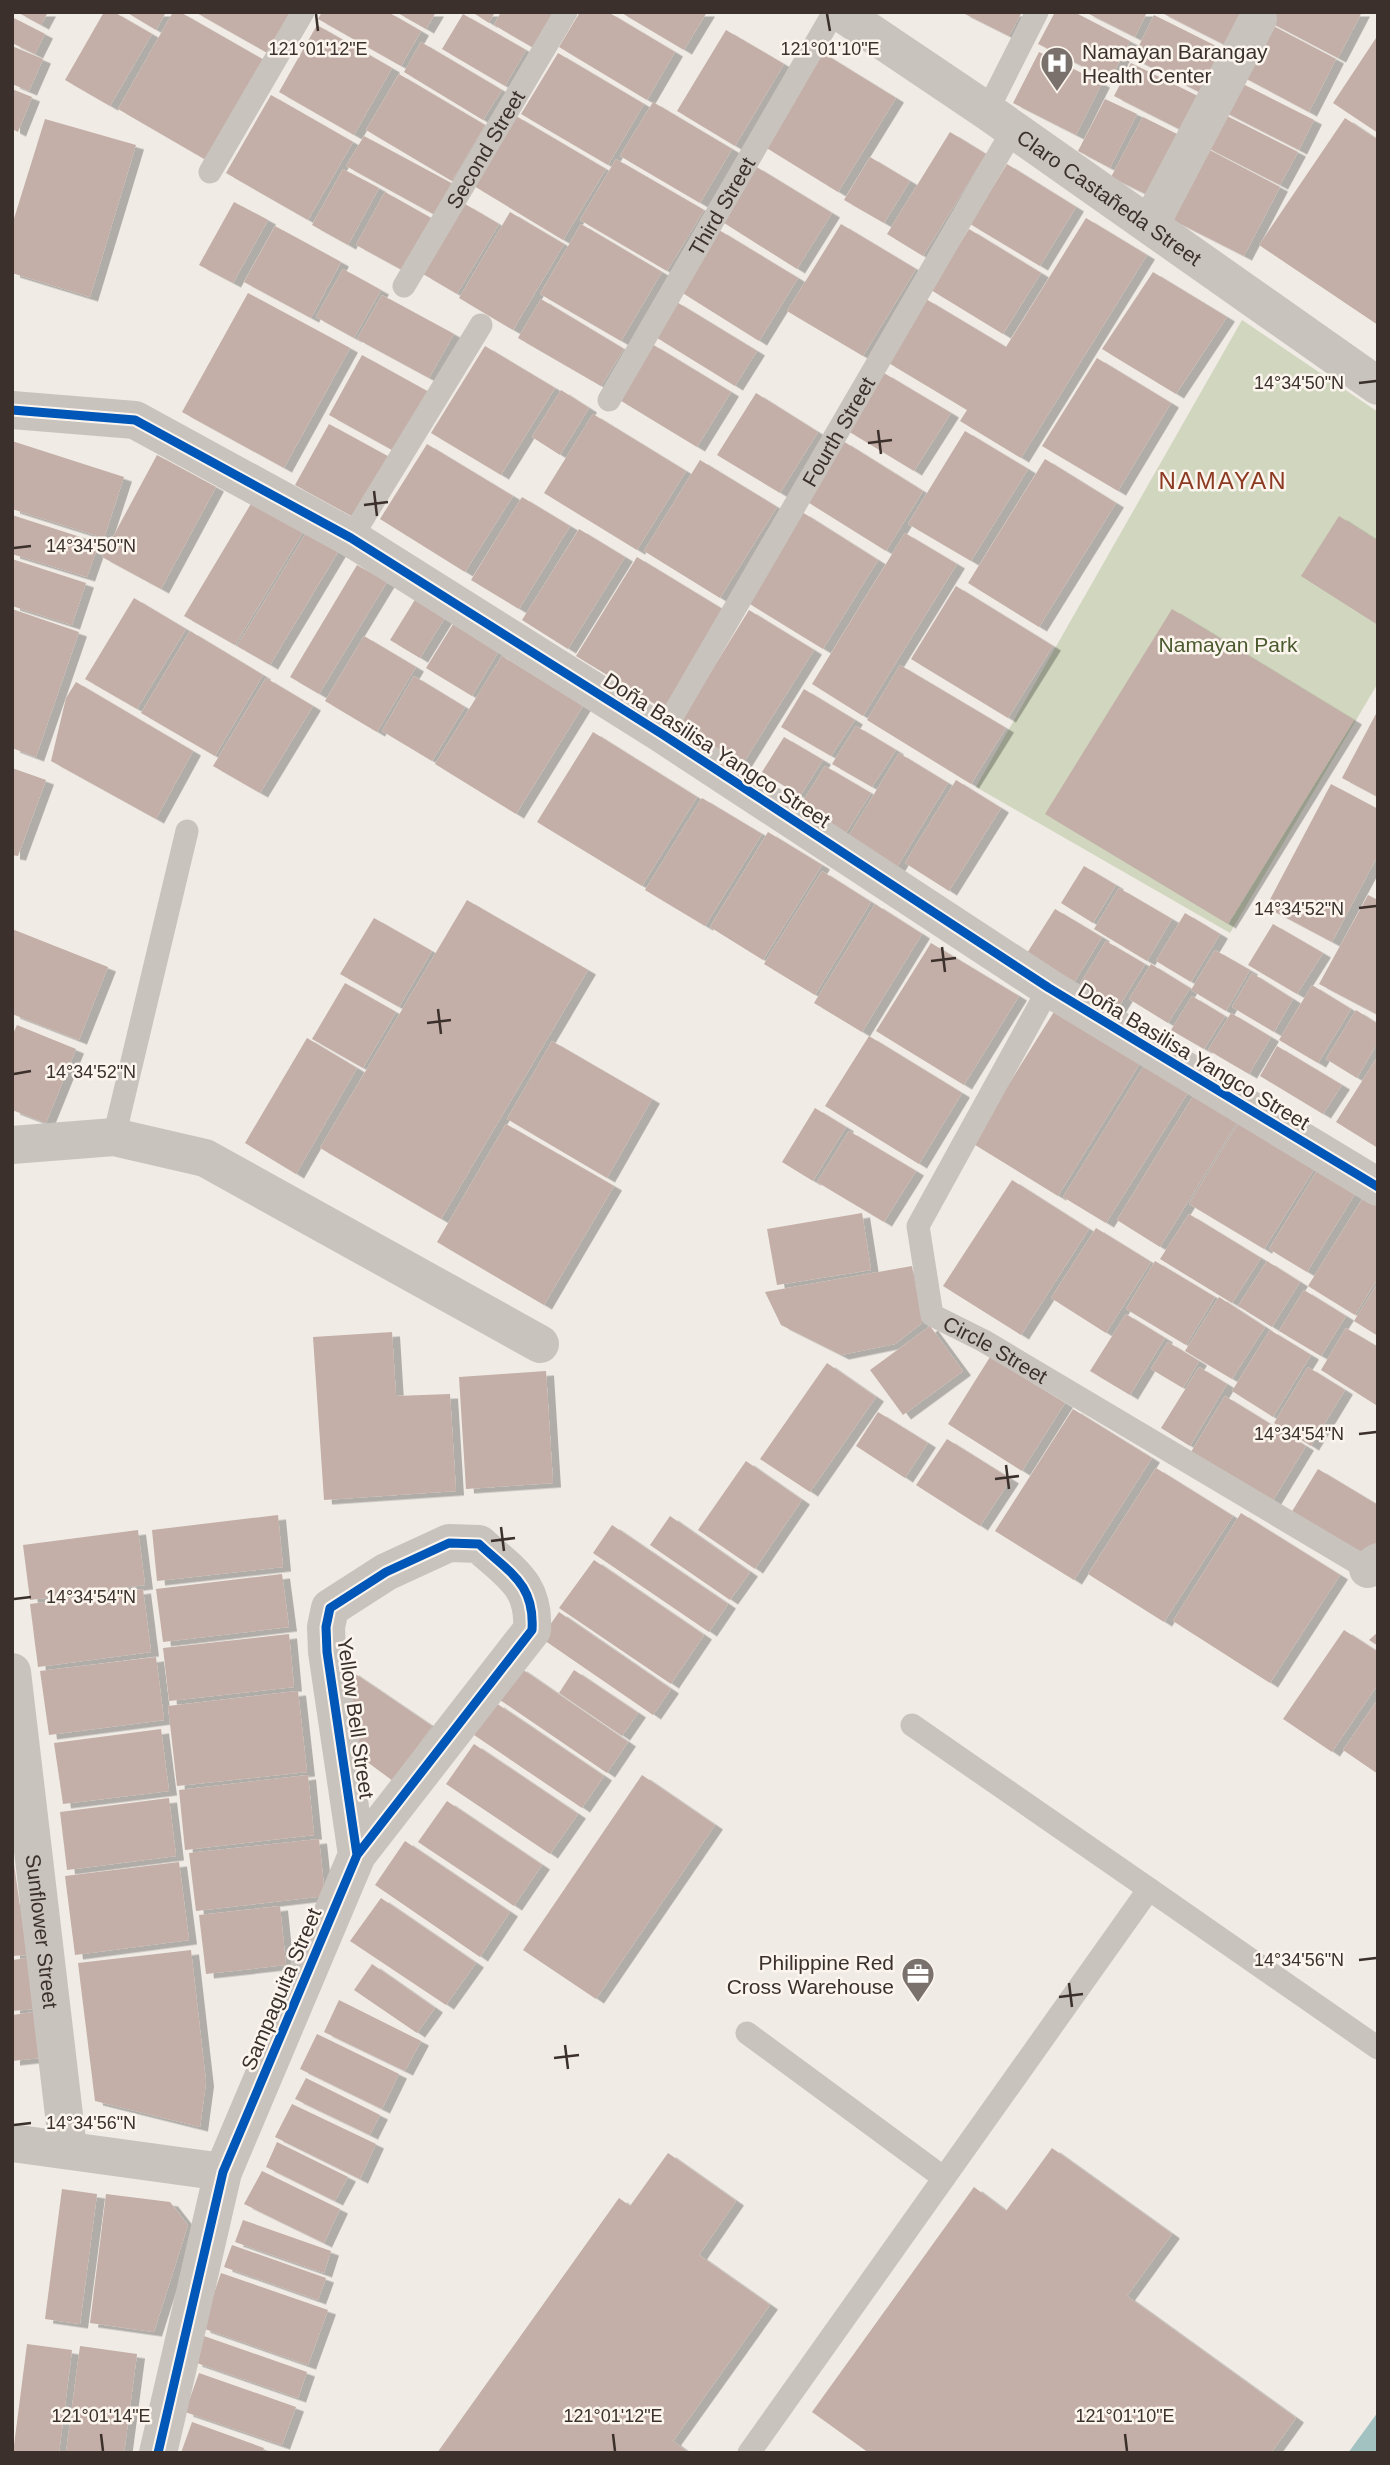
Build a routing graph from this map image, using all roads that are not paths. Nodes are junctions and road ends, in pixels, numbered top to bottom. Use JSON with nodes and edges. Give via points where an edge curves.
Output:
{"nodes":[{"id":1,"x":303,"y":12,"type":"edge"},
{"id":2,"x":566,"y":12,"type":"edge"},
{"id":3,"x":834,"y":12,"type":"edge"},
{"id":4,"x":840,"y":12,"type":"edge"},
{"id":5,"x":1037,"y":12,"type":"edge"},
{"id":6,"x":1258,"y":19,"type":"dead end"},
{"id":7,"x":1000,"y":120,"type":"junction"},
{"id":8,"x":210,"y":172,"type":"dead end"},
{"id":9,"x":1150,"y":225,"type":"junction"},
{"id":10,"x":404,"y":286,"type":"dead end"},
{"id":11,"x":481,"y":326,"type":"dead end"},
{"id":12,"x":1378,"y":386,"type":"edge"},
{"id":13,"x":609,"y":400,"type":"dead end"},
{"id":14,"x":12,"y":410,"type":"edge"},
{"id":15,"x":351,"y":538,"type":"junction"},
{"id":16,"x":662,"y":734,"type":"junction"},
{"id":17,"x":187,"y":831,"type":"dead end"},
{"id":18,"x":1049,"y":988,"type":"junction"},
{"id":19,"x":114,"y":1137,"type":"junction"},
{"id":20,"x":12,"y":1145,"type":"edge"},
{"id":21,"x":1378,"y":1187,"type":"edge"},
{"id":22,"x":540,"y":1344,"type":"dead end"},
{"id":23,"x":1373,"y":1566,"type":"edge"},
{"id":24,"x":528,"y":1590,"type":"joint"},
{"id":25,"x":12,"y":1672,"type":"edge"},
{"id":26,"x":912,"y":1725,"type":"dead end"},
{"id":27,"x":357,"y":1855,"type":"junction"},
{"id":28,"x":1149,"y":1889,"type":"junction"},
{"id":29,"x":747,"y":2033,"type":"dead end"},
{"id":30,"x":1378,"y":2049,"type":"edge"},
{"id":31,"x":12,"y":2143,"type":"edge"},
{"id":32,"x":68,"y":2149,"type":"junction"},
{"id":33,"x":223,"y":2172,"type":"junction"},
{"id":34,"x":944,"y":2178,"type":"junction"},
{"id":35,"x":754,"y":2451,"type":"edge"},
{"id":36,"x":158,"y":2453,"type":"edge"}],
"edges":[{"from":1,"to":8,"type":"lane"},
{"from":2,"to":10,"type":"lane","name":"Second Street"},
{"from":3,"to":13,"type":"lane","name":"Third Street"},
{"from":4,"to":7,"type":"street","name":"Claro Castañeda Street"},
{"from":5,"to":7,"type":"lane","name":"Fourth Street"},
{"from":6,"to":9,"type":"street"},
{"from":7,"to":9,"type":"street","name":"Claro Castañeda Street"},
{"from":7,"to":16,"type":"lane","name":"Fourth Street"},
{"from":9,"to":12,"type":"street","name":"Claro Castañeda Street"},
{"from":11,"to":15,"type":"lane"},
{"from":14,"to":15,"type":"street","name":"Doña Basilisa Yangco Street","via":[[135,420]]},
{"from":15,"to":16,"type":"street","name":"Doña Basilisa Yangco Street"},
{"from":16,"to":18,"type":"street","name":"Doña Basilisa Yangco Street"},
{"from":17,"to":19,"type":"lane"},
{"from":18,"to":21,"type":"street","name":"Doña Basilisa Yangco Street"},
{"from":18,"to":23,"type":"lane","name":"Circle Street","via":[[918,1226],[932,1315]]},
{"from":19,"to":20,"type":"street"},
{"from":19,"to":22,"type":"street","via":[[205,1158]]},
{"from":24,"to":27,"type":"street","name":"Sampaguita Street","via":[[533,1630]]},
{"from":24,"to":27,"type":"street","name":"Yellow Bell Street","via":[[480,1544],[449,1543],[386,1572],[330,1608],[327,1652]]},
{"from":25,"to":32,"type":"street","name":"Sunflower Street"},
{"from":26,"to":28,"type":"lane"},
{"from":27,"to":33,"type":"street","name":"Sampaguita Street"},
{"from":28,"to":30,"type":"lane"},
{"from":28,"to":34,"type":"lane"},
{"from":29,"to":34,"type":"lane"},
{"from":31,"to":32,"type":"street"},
{"from":32,"to":33,"type":"street"},
{"from":33,"to":36,"type":"street","name":"Sampaguita Street"},
{"from":34,"to":35,"type":"lane"}]}
